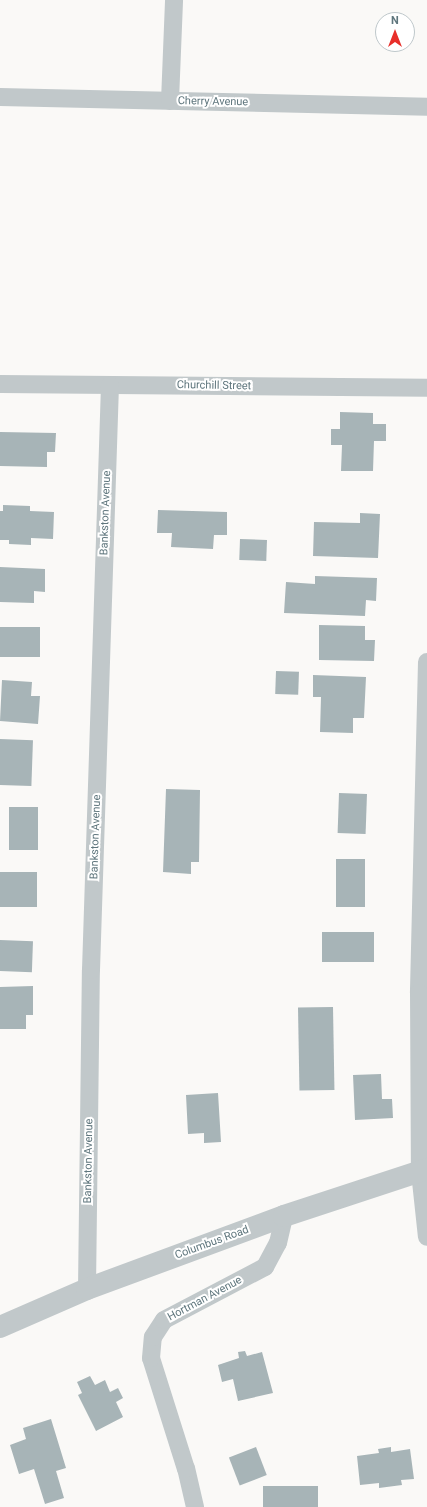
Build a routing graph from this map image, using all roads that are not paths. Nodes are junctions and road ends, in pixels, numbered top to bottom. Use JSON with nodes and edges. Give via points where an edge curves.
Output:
{"nodes":[{"id":1,"x":174,"y":0,"type":"edge"},
{"id":2,"x":0,"y":97,"type":"edge"},
{"id":3,"x":170,"y":101,"type":"junction"},
{"id":4,"x":427,"y":107,"type":"edge"},
{"id":5,"x":0,"y":384,"type":"edge"},
{"id":6,"x":110,"y":385,"type":"junction"},
{"id":7,"x":427,"y":388,"type":"edge"},
{"id":8,"x":427,"y":662,"type":"edge"},
{"id":9,"x":423,"y":1170,"type":"edge"},
{"id":10,"x":284,"y":1216,"type":"junction"},
{"id":11,"x":427,"y":1237,"type":"edge"},
{"id":12,"x":87,"y":1289,"type":"junction"},
{"id":13,"x":0,"y":1327,"type":"edge"},
{"id":14,"x":195,"y":1507,"type":"edge"}],
"edges":[{"from":1,"to":3,"type":"street"},
{"from":2,"to":3,"type":"street","name":"Cherry Avenue"},
{"from":3,"to":4,"type":"street","name":"Cherry Avenue"},
{"from":5,"to":6,"type":"street","name":"Churchill Street"},
{"from":6,"to":7,"type":"street","name":"Churchill Street"},
{"from":6,"to":12,"type":"street","name":"Bankston Avenue","via":[[91,970]]},
{"from":8,"to":9,"type":"street","via":[[419,993]]},
{"from":9,"to":10,"type":"street","name":"Columbus Road"},
{"from":9,"to":11,"type":"street"},
{"from":10,"to":12,"type":"street","name":"Columbus Road"},
{"from":10,"to":14,"type":"street","name":"Hortman Avenue","via":[[278,1242],[265,1267],[164,1320],[153,1337],[151,1358],[186,1469]]},
{"from":12,"to":13,"type":"street","name":"Columbus Road"}]}
